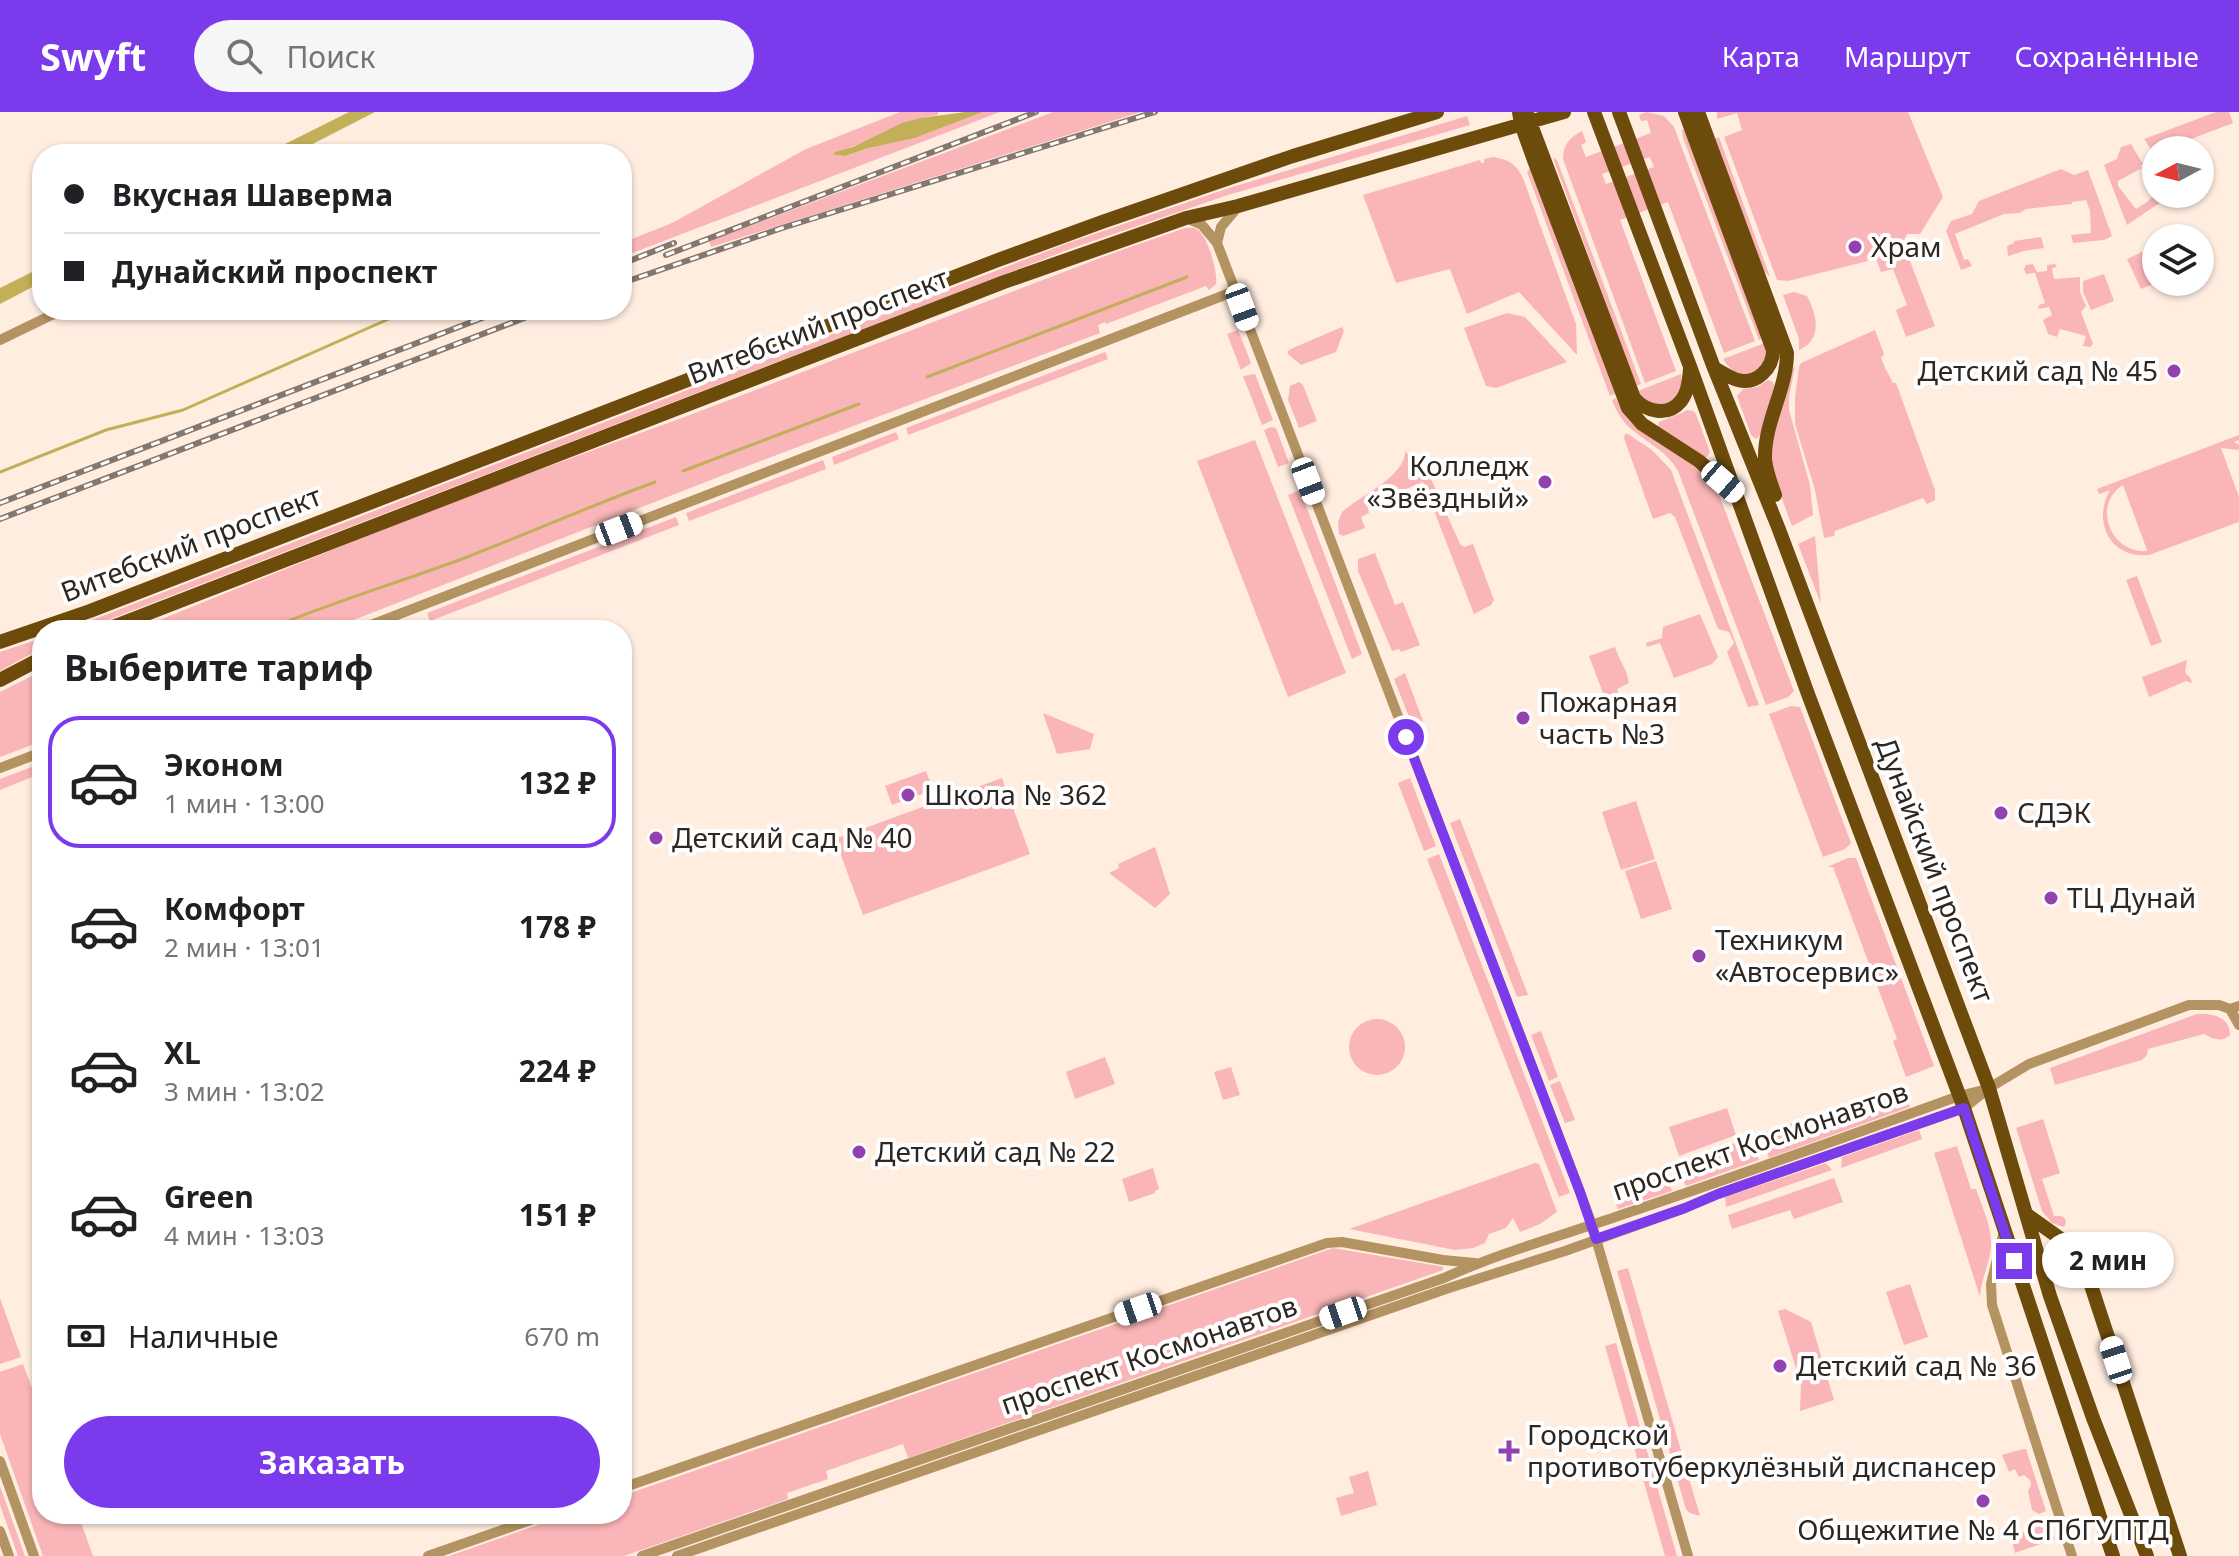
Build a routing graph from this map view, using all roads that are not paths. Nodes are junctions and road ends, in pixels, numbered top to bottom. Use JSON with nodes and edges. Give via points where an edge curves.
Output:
{"nodes":[{"id":1,"x":1437,"y":112,"type":"edge"},
{"id":2,"x":1564,"y":112,"type":"edge"},
{"id":3,"x":1594,"y":112,"type":"edge"},
{"id":4,"x":1619,"y":112,"type":"edge"},
{"id":5,"x":1685,"y":112,"type":"edge"},
{"id":6,"x":1698,"y":112,"type":"edge"},
{"id":7,"x":1524,"y":117,"type":"edge"},
{"id":8,"x":1238,"y":206,"type":"junction"},
{"id":9,"x":1186,"y":218,"type":"junction"},
{"id":10,"x":1217,"y":243,"type":"junction"},
{"id":11,"x":1235,"y":291,"type":"junction"},
{"id":12,"x":41,"y":320,"type":"edge"},
{"id":13,"x":0,"y":340,"type":"edge"},
{"id":14,"x":1714,"y":368,"type":"junction"},
{"id":15,"x":1691,"y":369,"type":"junction"},
{"id":16,"x":1736,"y":493,"type":"junction"},
{"id":17,"x":1778,"y":527,"type":"junction"},
{"id":18,"x":64,"y":620,"type":"edge"},
{"id":19,"x":131,"y":620,"type":"edge"},
{"id":20,"x":384,"y":620,"type":"edge"},
{"id":21,"x":32,"y":631,"type":"edge"},
{"id":22,"x":0,"y":642,"type":"edge"},
{"id":23,"x":32,"y":663,"type":"edge"},
{"id":24,"x":0,"y":680,"type":"edge"},
{"id":25,"x":32,"y":756,"type":"edge"},
{"id":26,"x":0,"y":768,"type":"edge"},
{"id":27,"x":2234,"y":1007,"type":"edge"},
{"id":28,"x":2239,"y":1025,"type":"edge"},
{"id":29,"x":1989,"y":1088,"type":"junction"},
{"id":30,"x":1961,"y":1102,"type":"junction"},
{"id":31,"x":2026,"y":1214,"type":"junction"},
{"id":32,"x":1592,"y":1225,"type":"junction"},
{"id":33,"x":2004,"y":1231,"type":"junction"},
{"id":34,"x":1596,"y":1239,"type":"junction"},
{"id":35,"x":1477,"y":1263,"type":"junction"},
{"id":36,"x":0,"y":1461,"type":"edge"},
{"id":37,"x":632,"y":1485,"type":"edge"},
{"id":38,"x":519,"y":1524,"type":"edge"},
{"id":39,"x":0,"y":1531,"type":"edge"},
{"id":40,"x":9,"y":1556,"type":"edge"},
{"id":41,"x":34,"y":1556,"type":"edge"},
{"id":42,"x":428,"y":1556,"type":"edge"},
{"id":43,"x":642,"y":1556,"type":"edge"},
{"id":44,"x":677,"y":1556,"type":"edge"},
{"id":45,"x":1688,"y":1556,"type":"edge"},
{"id":46,"x":2072,"y":1556,"type":"edge"},
{"id":47,"x":2113,"y":1556,"type":"edge"},
{"id":48,"x":2147,"y":1556,"type":"edge"},
{"id":49,"x":2180,"y":1556,"type":"edge"}],
"edges":[{"from":1,"to":18,"type":"main road","name":"Витебский проспект","via":[[1042,243]]},
{"from":2,"to":7,"type":"main road","name":"Витебский проспект"},
{"from":3,"to":15,"type":"main road","name":"Дунайский проспект"},
{"from":4,"to":14,"type":"main road","name":"Дунайский проспект"},
{"from":5,"to":14,"type":"main road","via":[[1773,350],[1767,369],[1751,380],[1736,380]]},
{"from":6,"to":17,"type":"main road","via":[[1787,353],[1765,462]]},
{"from":7,"to":8,"type":"main road","name":"Витебский проспект"},
{"from":7,"to":15,"type":"main road","via":[[1634,398],[1651,410],[1672,408],[1684,395]]},
{"from":7,"to":16,"type":"main road","via":[[1628,408]]},
{"from":8,"to":9,"type":"main road","name":"Витебский проспект"},
{"from":8,"to":10,"type":"street","via":[[1221,227]]},
{"from":9,"to":10,"type":"street","via":[[1202,225]]},
{"from":9,"to":19,"type":"main road","name":"Витебский проспект","via":[[1004,282]]},
{"from":10,"to":11,"type":"street"},
{"from":11,"to":20,"type":"street"},
{"from":11,"to":32,"type":"street"},
{"from":12,"to":13,"type":"street"},
{"from":14,"to":17,"type":"main road","name":"Дунайский проспект"},
{"from":15,"to":16,"type":"main road","name":"Дунайский проспект"},
{"from":16,"to":30,"type":"main road","name":"Дунайский проспект"},
{"from":17,"to":29,"type":"main road","name":"Дунайский проспект"},
{"from":21,"to":22,"type":"main road","name":"Витебский проспект"},
{"from":23,"to":24,"type":"main road"},
{"from":25,"to":26,"type":"street"},
{"from":27,"to":28,"type":"street"},
{"from":27,"to":29,"type":"street","name":"проспект Космонавтов","via":[[2189,1005],[2029,1064]]},
{"from":29,"to":30,"type":"street","name":"проспект Космонавтов"},
{"from":29,"to":31,"type":"main road","name":"Дунайский проспект"},
{"from":30,"to":32,"type":"street","name":"проспект Космонавтов"},
{"from":30,"to":33,"type":"main road","name":"Дунайский проспект"},
{"from":30,"to":34,"type":"street","name":"проспект Космонавтов"},
{"from":31,"to":48,"type":"main road","name":"Дунайский проспект","via":[[2078,1377]]},
{"from":31,"to":49,"type":"main road","via":[[2082,1258]]},
{"from":32,"to":34,"type":"street"},
{"from":32,"to":35,"type":"street","name":"проспект Космонавтов"},
{"from":33,"to":46,"type":"street","via":[[1991,1284],[1992,1305]]},
{"from":33,"to":47,"type":"main road","name":"Дунайский проспект"},
{"from":34,"to":44,"type":"street","name":"проспект Космонавтов"},
{"from":34,"to":45,"type":"street"},
{"from":35,"to":37,"type":"street","via":[[1327,1243]]},
{"from":35,"to":43,"type":"street","name":"проспект Космонавтов"},
{"from":36,"to":41,"type":"street"},
{"from":38,"to":42,"type":"street"},
{"from":39,"to":40,"type":"street"}]}
